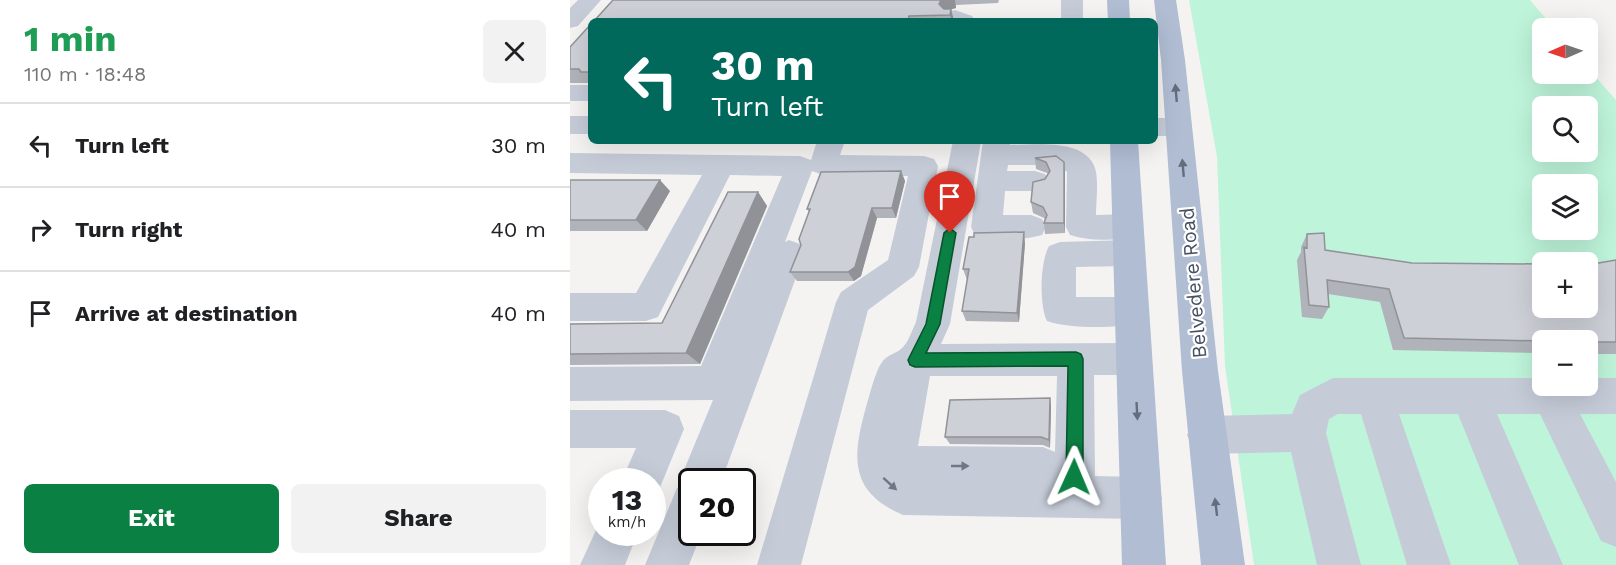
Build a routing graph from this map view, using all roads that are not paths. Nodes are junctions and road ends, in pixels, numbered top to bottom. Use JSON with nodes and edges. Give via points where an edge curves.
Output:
{"nodes":[{"id":1,"x":590,"y":0,"type":"edge"},
{"id":2,"x":613,"y":0,"type":"edge"},
{"id":3,"x":1072,"y":0,"type":"edge"},
{"id":4,"x":1118,"y":0,"type":"edge"},
{"id":5,"x":1165,"y":0,"type":"edge"},
{"id":6,"x":593,"y":18,"type":"edge"},
{"id":7,"x":1072,"y":18,"type":"edge"},
{"id":8,"x":1119,"y":18,"type":"edge"},
{"id":9,"x":580,"y":30,"type":"edge"},
{"id":10,"x":570,"y":93,"type":"edge"},
{"id":11,"x":588,"y":93,"type":"edge"},
{"id":12,"x":570,"y":125,"type":"edge"},
{"id":13,"x":588,"y":125,"type":"edge"},
{"id":14,"x":1167,"y":127,"type":"edge"},
{"id":15,"x":966,"y":144,"type":"edge"},
{"id":16,"x":645,"y":152,"type":"edge"},
{"id":17,"x":827,"y":153,"type":"edge"},
{"id":18,"x":1124,"y":154,"type":"edge"},
{"id":19,"x":995,"y":162,"type":"edge"},
{"id":20,"x":570,"y":163,"type":"edge"},
{"id":21,"x":722,"y":165,"type":"junction"},
{"id":22,"x":1071,"y":166,"type":"edge"},
{"id":23,"x":1036,"y":175,"type":"edge"},
{"id":24,"x":1032,"y":219,"type":"edge"},
{"id":25,"x":1128,"y":239,"type":"junction"},
{"id":26,"x":570,"y":307,"type":"edge"},
{"id":27,"x":1132,"y":311,"type":"junction"},
{"id":28,"x":1076,"y":359,"type":"junction"},
{"id":29,"x":1134,"y":359,"type":"junction"},
{"id":30,"x":915,"y":360,"type":"junction"},
{"id":31,"x":570,"y":384,"type":"edge"},
{"id":32,"x":1532,"y":395,"type":"edge"},
{"id":33,"x":1374,"y":396,"type":"junction"},
{"id":34,"x":1470,"y":396,"type":"junction"},
{"id":35,"x":1551,"y":396,"type":"edge"},
{"id":36,"x":1598,"y":396,"type":"edge"},
{"id":37,"x":1616,"y":396,"type":"edge"},
{"id":38,"x":570,"y":429,"type":"edge"},
{"id":39,"x":1306,"y":433,"type":"junction"},
{"id":40,"x":1208,"y":435,"type":"junction"},
{"id":41,"x":647,"y":468,"type":"edge"},
{"id":42,"x":705,"y":468,"type":"edge"},
{"id":43,"x":1074,"y":497,"type":"junction"},
{"id":44,"x":1141,"y":498,"type":"junction"},
{"id":45,"x":1616,"y":526,"type":"edge"},
{"id":46,"x":678,"y":537,"type":"edge"},
{"id":47,"x":611,"y":546,"type":"edge"},
{"id":48,"x":602,"y":565,"type":"edge"},
{"id":49,"x":667,"y":565,"type":"edge"},
{"id":50,"x":779,"y":565,"type":"edge"},
{"id":51,"x":1144,"y":565,"type":"edge"},
{"id":52,"x":1223,"y":565,"type":"edge"},
{"id":53,"x":1339,"y":565,"type":"edge"},
{"id":54,"x":1429,"y":565,"type":"edge"},
{"id":55,"x":1541,"y":565,"type":"edge"}],
"edges":[{"from":1,"to":9,"type":"street"},
{"from":2,"to":6,"type":"street"},
{"from":3,"to":7,"type":"street"},
{"from":4,"to":8,"type":"main road"},
{"from":14,"to":5,"type":"main road","name":"Belvedere Road","one_way":true},
{"from":10,"to":11,"type":"street"},
{"from":12,"to":13,"type":"street"},
{"from":40,"to":14,"type":"main road","name":"Belvedere Road","one_way":true},
{"from":15,"to":30,"type":"street","via":[[933,324]]},
{"from":16,"to":20,"type":"street"},
{"from":16,"to":21,"type":"street"},
{"from":17,"to":42,"type":"street"},
{"from":17,"to":50,"type":"street","via":[[924,166],[903,267],[853,302]]},
{"from":18,"to":22,"type":"street"},
{"from":18,"to":25,"type":"main road"},
{"from":19,"to":22,"type":"street"},
{"from":19,"to":23,"type":"street"},
{"from":19,"to":24,"type":"street","via":[[988,211]]},
{"from":21,"to":26,"type":"street","via":[[646,307]]},
{"from":21,"to":31,"type":"street","via":[[800,166],[712,383]]},
{"from":22,"to":25,"type":"street","via":[[1073,219]]},
{"from":25,"to":27,"type":"main road"},
{"from":25,"to":27,"type":"street","via":[[1060,255],[1059,311]]},
{"from":27,"to":29,"type":"main road"},
{"from":28,"to":29,"type":"street"},
{"from":28,"to":30,"type":"street"},
{"from":28,"to":43,"type":"street"},
{"from":29,"to":44,"type":"main road","one_way":true},
{"from":30,"to":43,"type":"street","one_way":true,"via":[[901,366],[893,378],[878,444],[880,474],[890,486],[903,494],[919,495]]},
{"from":32,"to":34,"type":"street"},
{"from":33,"to":34,"type":"street"},
{"from":33,"to":39,"type":"street","via":[[1333,396],[1313,408]]},
{"from":33,"to":54,"type":"street"},
{"from":34,"to":55,"type":"street"},
{"from":35,"to":45,"type":"street"},
{"from":36,"to":37,"type":"street"},
{"from":38,"to":41,"type":"street","via":[[665,429]]},
{"from":39,"to":40,"type":"street"},
{"from":39,"to":53,"type":"street"},
{"from":52,"to":40,"type":"main road","name":"Belvedere Road","one_way":true},
{"from":43,"to":44,"type":"street"},
{"from":44,"to":51,"type":"main road"},
{"from":46,"to":49,"type":"street"},
{"from":47,"to":48,"type":"street"}]}
